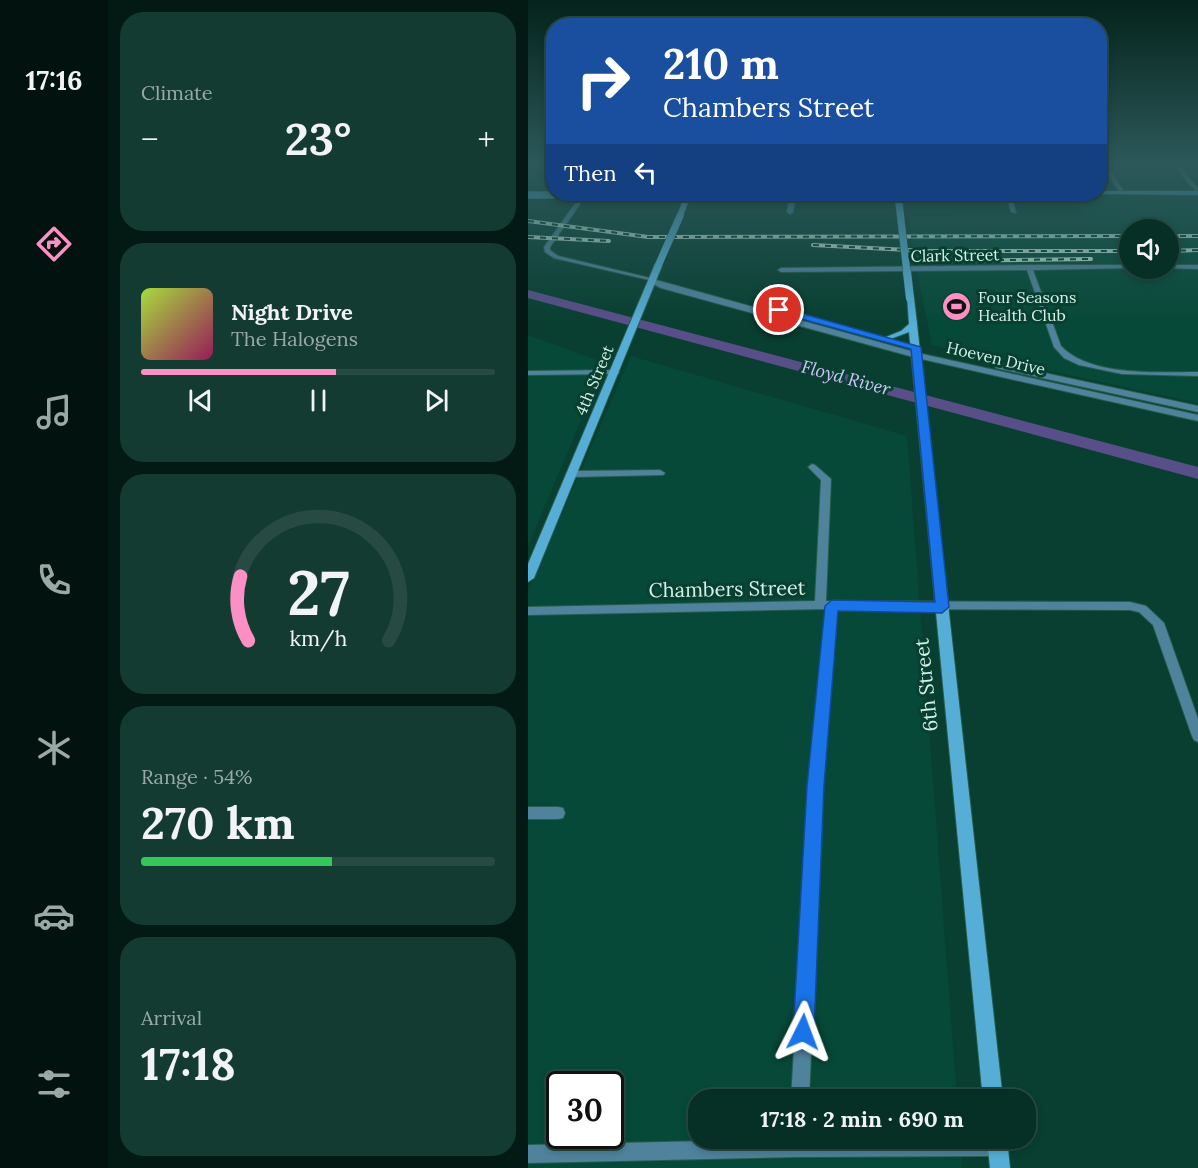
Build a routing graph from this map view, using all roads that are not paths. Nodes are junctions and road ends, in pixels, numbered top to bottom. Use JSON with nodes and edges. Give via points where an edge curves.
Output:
{"nodes":[{"id":1,"x":570,"y":216,"type":"edge"},
{"id":2,"x":680,"y":216,"type":"edge"},
{"id":3,"x":900,"y":216,"type":"edge"},
{"id":4,"x":1029,"y":267,"type":"junction"},
{"id":5,"x":1119,"y":267,"type":"edge"},
{"id":6,"x":1179,"y":267,"type":"edge"},
{"id":7,"x":1198,"y":267,"type":"edge"},
{"id":8,"x":781,"y":270,"type":"dead end"},
{"id":9,"x":652,"y":280,"type":"junction"},
{"id":10,"x":913,"y":324,"type":"junction"},
{"id":11,"x":885,"y":339,"type":"junction"},
{"id":12,"x":916,"y":351,"type":"junction"},
{"id":13,"x":615,"y":372,"type":"junction"},
{"id":14,"x":528,"y":373,"type":"edge"},
{"id":15,"x":1198,"y":374,"type":"edge"},
{"id":16,"x":1198,"y":409,"type":"edge"},
{"id":17,"x":1198,"y":418,"type":"edge"},
{"id":18,"x":812,"y":467,"type":"dead end"},
{"id":19,"x":660,"y":473,"type":"dead end"},
{"id":20,"x":572,"y":474,"type":"junction"},
{"id":21,"x":528,"y":578,"type":"edge"},
{"id":22,"x":826,"y":605,"type":"junction"},
{"id":23,"x":942,"y":607,"type":"junction"},
{"id":24,"x":528,"y":611,"type":"edge"},
{"id":25,"x":1198,"y":736,"type":"edge"},
{"id":26,"x":528,"y":813,"type":"edge"},
{"id":27,"x":558,"y":813,"type":"dead end"},
{"id":28,"x":801,"y":1089,"type":"edge"},
{"id":29,"x":992,"y":1089,"type":"edge"},
{"id":30,"x":688,"y":1147,"type":"edge"},
{"id":31,"x":998,"y":1149,"type":"edge"},
{"id":32,"x":528,"y":1154,"type":"edge"},
{"id":33,"x":1000,"y":1168,"type":"edge"}],
"edges":[{"from":1,"to":9,"type":"street","name":"Hoeven Drive","via":[[547,249],[549,254]]},
{"from":2,"to":9,"type":"main road","name":"4th Street","bridge":true},
{"from":3,"to":10,"type":"main road","name":"6th Street","bridge":true},
{"from":4,"to":5,"type":"street","name":"Clark Street"},
{"from":4,"to":8,"type":"street","name":"Clark Street"},
{"from":4,"to":15,"type":"street","via":[[1058,347],[1066,358],[1126,371]]},
{"from":6,"to":7,"type":"street"},
{"from":9,"to":11,"type":"street","name":"Hoeven Drive","via":[[694,287]]},
{"from":9,"to":12,"type":"street","name":"Hoeven Drive","via":[[675,290]]},
{"from":9,"to":13,"type":"main road","name":"4th Street"},
{"from":10,"to":11,"type":"main road","via":[[904,333]]},
{"from":10,"to":12,"type":"main road","name":"6th Street"},
{"from":11,"to":12,"type":"street","name":"Hoeven Drive"},
{"from":12,"to":16,"type":"street","name":"Hoeven Drive"},
{"from":12,"to":17,"type":"street","name":"Hoeven Drive"},
{"from":12,"to":23,"type":"main road","name":"6th Street"},
{"from":13,"to":14,"type":"street"},
{"from":13,"to":20,"type":"main road","name":"4th Street"},
{"from":18,"to":22,"type":"street","via":[[826,480]]},
{"from":19,"to":20,"type":"street"},
{"from":20,"to":21,"type":"main road","name":"4th Street"},
{"from":22,"to":23,"type":"street","name":"Chambers Street"},
{"from":22,"to":24,"type":"street","name":"Chambers Street"},
{"from":22,"to":28,"type":"street"},
{"from":23,"to":25,"type":"street","name":"Chambers Street","via":[[1120,605],[1142,609],[1162,632]]},
{"from":23,"to":29,"type":"main road","name":"6th Street"},
{"from":26,"to":27,"type":"street"},
{"from":30,"to":32,"type":"street"},
{"from":31,"to":33,"type":"main road"}]}
